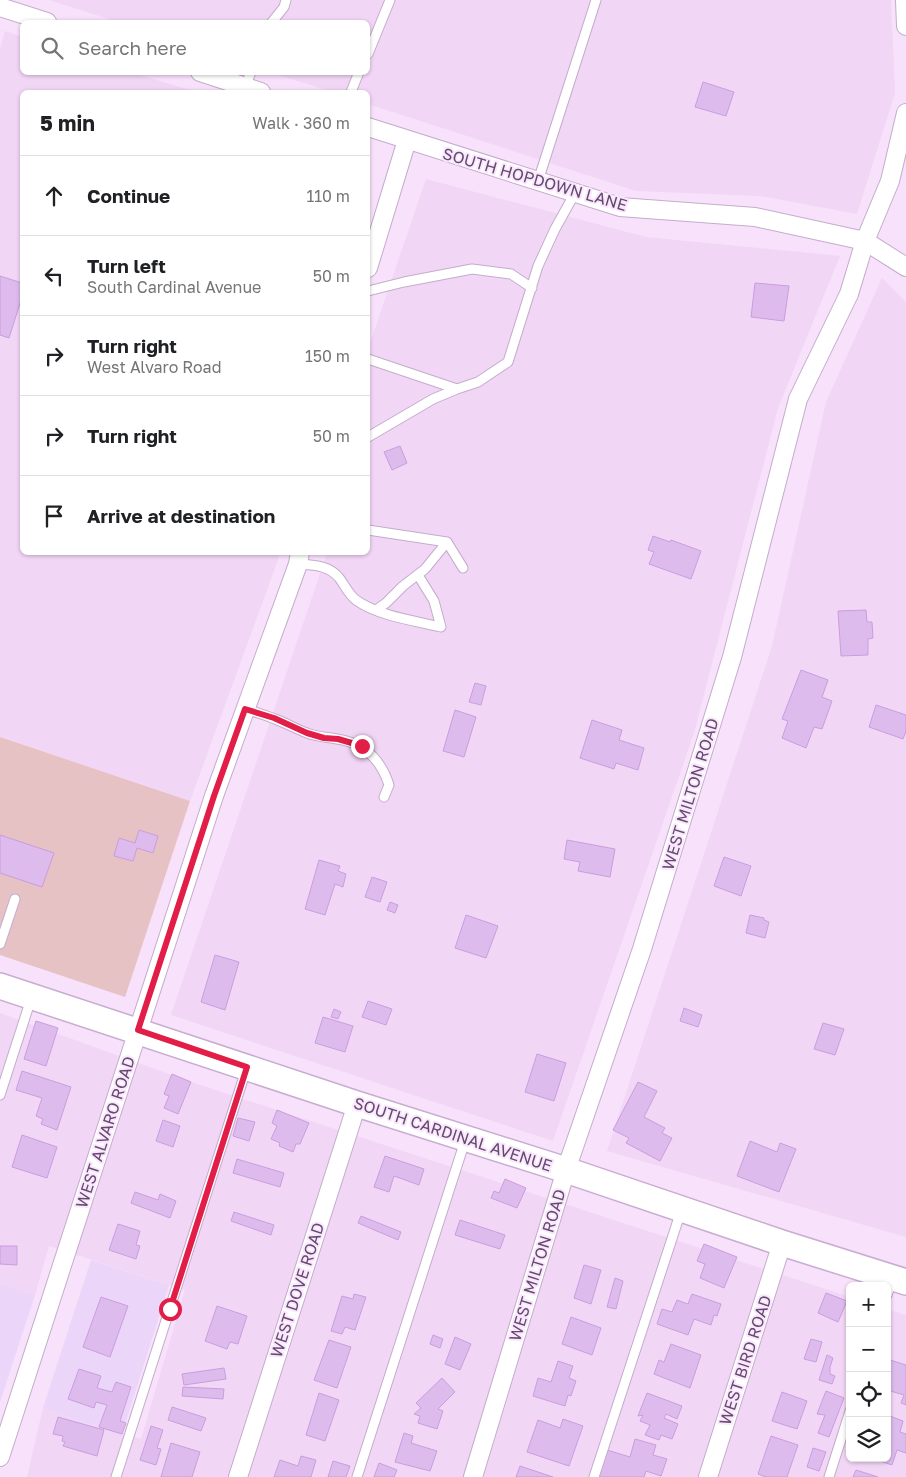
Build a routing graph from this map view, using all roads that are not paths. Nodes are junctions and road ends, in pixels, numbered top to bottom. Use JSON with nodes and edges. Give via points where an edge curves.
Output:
{"nodes":[{"id":1,"x":286,"y":0,"type":"edge"},
{"id":2,"x":390,"y":0,"type":"edge"},
{"id":3,"x":596,"y":0,"type":"edge"},
{"id":4,"x":905,"y":0,"type":"edge"},
{"id":5,"x":0,"y":7,"type":"edge"},
{"id":6,"x":41,"y":20,"type":"edge"},
{"id":7,"x":274,"y":20,"type":"edge"},
{"id":8,"x":906,"y":26,"type":"edge"},
{"id":9,"x":370,"y":49,"type":"edge"},
{"id":10,"x":213,"y":75,"type":"edge"},
{"id":11,"x":358,"y":75,"type":"edge"},
{"id":12,"x":253,"y":84,"type":"edge"},
{"id":13,"x":352,"y":90,"type":"edge"},
{"id":14,"x":906,"y":113,"type":"edge"},
{"id":15,"x":370,"y":128,"type":"edge"},
{"id":16,"x":407,"y":140,"type":"junction"},
{"id":17,"x":538,"y":181,"type":"junction"},
{"id":18,"x":575,"y":193,"type":"junction"},
{"id":19,"x":865,"y":241,"type":"junction"},
{"id":20,"x":370,"y":261,"type":"edge"},
{"id":21,"x":906,"y":267,"type":"edge"},
{"id":22,"x":532,"y":288,"type":"junction"},
{"id":23,"x":370,"y":290,"type":"edge"},
{"id":24,"x":370,"y":360,"type":"edge"},
{"id":25,"x":457,"y":389,"type":"junction"},
{"id":26,"x":370,"y":436,"type":"edge"},
{"id":27,"x":370,"y":530,"type":"edge"},
{"id":28,"x":447,"y":542,"type":"junction"},
{"id":29,"x":299,"y":558,"type":"edge"},
{"id":30,"x":464,"y":568,"type":"dead end"},
{"id":31,"x":418,"y":575,"type":"junction"},
{"id":32,"x":376,"y":610,"type":"junction"},
{"id":33,"x":245,"y":709,"type":"junction"},
{"id":34,"x":384,"y":798,"type":"dead end"},
{"id":35,"x":15,"y":899,"type":"dead end"},
{"id":36,"x":0,"y":944,"type":"edge"},
{"id":37,"x":0,"y":986,"type":"edge"},
{"id":38,"x":32,"y":996,"type":"junction"},
{"id":39,"x":138,"y":1030,"type":"junction"},
{"id":40,"x":247,"y":1067,"type":"junction"},
{"id":41,"x":0,"y":1095,"type":"edge"},
{"id":42,"x":356,"y":1104,"type":"junction"},
{"id":43,"x":466,"y":1138,"type":"junction"},
{"id":44,"x":566,"y":1170,"type":"junction"},
{"id":45,"x":682,"y":1208,"type":"junction"},
{"id":46,"x":782,"y":1243,"type":"junction"},
{"id":47,"x":895,"y":1285,"type":"edge"},
{"id":48,"x":848,"y":1417,"type":"edge"},
{"id":49,"x":0,"y":1457,"type":"edge"},
{"id":50,"x":116,"y":1477,"type":"edge"},
{"id":51,"x":238,"y":1477,"type":"edge"},
{"id":52,"x":357,"y":1477,"type":"edge"},
{"id":53,"x":473,"y":1477,"type":"edge"},
{"id":54,"x":594,"y":1477,"type":"edge"},
{"id":55,"x":708,"y":1477,"type":"edge"},
{"id":56,"x":829,"y":1477,"type":"edge"}],
"edges":[{"from":1,"to":7,"type":"lane"},
{"from":2,"to":9,"type":"lane"},
{"from":3,"to":17,"type":"lane"},
{"from":4,"to":8,"type":"street"},
{"from":5,"to":6,"type":"street"},
{"from":10,"to":12,"type":"street"},
{"from":11,"to":13,"type":"lane"},
{"from":14,"to":19,"type":"street","name":"WEST MILTON ROAD","via":[[890,181]]},
{"from":15,"to":16,"type":"street","name":"SOUTH HOPDOWN LANE"},
{"from":16,"to":17,"type":"street","name":"SOUTH HOPDOWN LANE"},
{"from":16,"to":20,"type":"street"},
{"from":17,"to":18,"type":"street","name":"SOUTH HOPDOWN LANE"},
{"from":18,"to":19,"type":"street","name":"SOUTH HOPDOWN LANE","via":[[620,207],[755,217]]},
{"from":18,"to":22,"type":"lane","via":[[538,266]]},
{"from":19,"to":21,"type":"street","name":"SOUTH HOPDOWN LANE"},
{"from":19,"to":44,"type":"street","name":"WEST MILTON ROAD","via":[[849,294],[798,399],[732,657],[642,950]]},
{"from":22,"to":23,"type":"lane","via":[[511,274],[472,269]]},
{"from":22,"to":25,"type":"lane","via":[[508,362],[478,382]]},
{"from":24,"to":25,"type":"lane"},
{"from":25,"to":26,"type":"lane"},
{"from":27,"to":28,"type":"lane"},
{"from":28,"to":30,"type":"lane"},
{"from":28,"to":31,"type":"lane"},
{"from":29,"to":32,"type":"lane","via":[[331,570],[356,600]]},
{"from":29,"to":33,"type":"street","name":"WEST ALVARO ROAD"},
{"from":31,"to":32,"type":"lane"},
{"from":31,"to":32,"type":"lane","via":[[434,601],[441,627]]},
{"from":33,"to":34,"type":"lane","via":[[307,733],[362,746],[385,773],[389,785]]},
{"from":33,"to":39,"type":"street","name":"WEST ALVARO ROAD"},
{"from":35,"to":36,"type":"lane"},
{"from":37,"to":38,"type":"main road","name":"SOUTH CARDINAL AVENUE"},
{"from":38,"to":39,"type":"main road","name":"SOUTH CARDINAL AVENUE"},
{"from":38,"to":41,"type":"lane"},
{"from":39,"to":40,"type":"main road","name":"SOUTH CARDINAL AVENUE"},
{"from":39,"to":49,"type":"street","name":"WEST ALVARO ROAD"},
{"from":40,"to":42,"type":"main road","name":"SOUTH CARDINAL AVENUE"},
{"from":40,"to":50,"type":"lane"},
{"from":42,"to":43,"type":"main road","name":"SOUTH CARDINAL AVENUE"},
{"from":42,"to":51,"type":"street","name":"WEST DOVE ROAD"},
{"from":43,"to":44,"type":"main road","name":"SOUTH CARDINAL AVENUE"},
{"from":43,"to":52,"type":"lane"},
{"from":44,"to":45,"type":"main road","name":"SOUTH CARDINAL AVENUE"},
{"from":44,"to":53,"type":"street","name":"WEST MILTON ROAD"},
{"from":45,"to":46,"type":"main road","name":"SOUTH CARDINAL AVENUE"},
{"from":45,"to":54,"type":"lane"},
{"from":46,"to":47,"type":"main road","name":"SOUTH CARDINAL AVENUE"},
{"from":46,"to":55,"type":"street","name":"WEST BIRD ROAD"},
{"from":48,"to":56,"type":"lane"}]}
